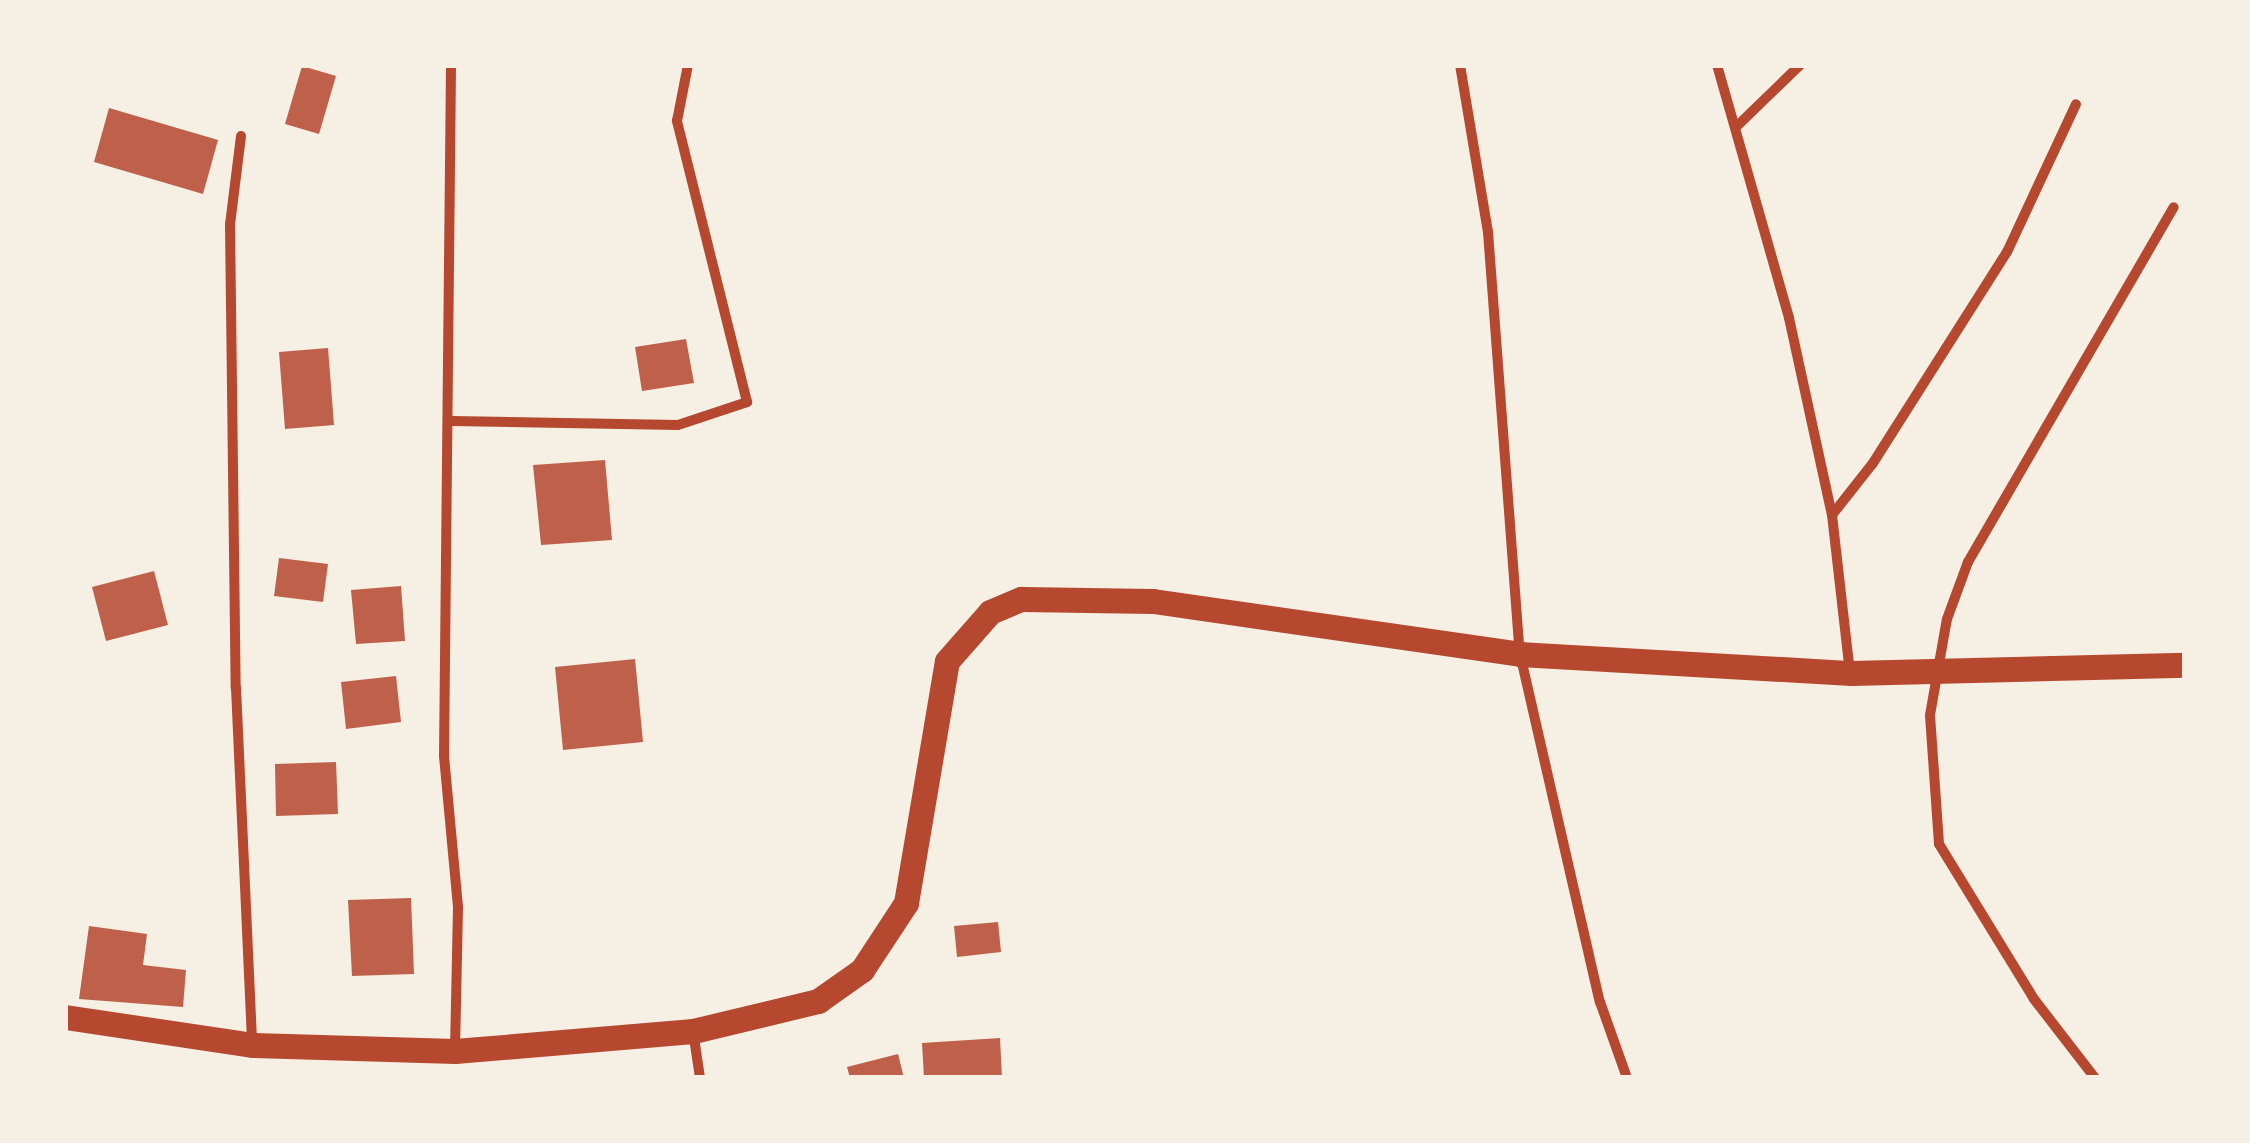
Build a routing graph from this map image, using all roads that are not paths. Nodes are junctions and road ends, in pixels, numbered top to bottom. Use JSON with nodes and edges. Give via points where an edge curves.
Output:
{"nodes":[{"id":1,"x":451,"y":65,"type":"edge"},
{"id":2,"x":688,"y":65,"type":"edge"},
{"id":3,"x":1460,"y":65,"type":"edge"},
{"id":4,"x":1717,"y":65,"type":"edge"},
{"id":5,"x":1800,"y":65,"type":"edge"},
{"id":6,"x":2076,"y":104,"type":"dead end"},
{"id":7,"x":1736,"y":127,"type":"junction"},
{"id":8,"x":240,"y":136,"type":"dead end"},
{"id":9,"x":2174,"y":208,"type":"dead end"},
{"id":10,"x":452,"y":421,"type":"junction"},
{"id":11,"x":1832,"y":515,"type":"junction"},
{"id":12,"x":1520,"y":654,"type":"junction"},
{"id":13,"x":2185,"y":665,"type":"edge"},
{"id":14,"x":1934,"y":670,"type":"junction"},
{"id":15,"x":1850,"y":673,"type":"junction"},
{"id":16,"x":65,"y":1017,"type":"edge"},
{"id":17,"x":692,"y":1031,"type":"junction"},
{"id":18,"x":252,"y":1045,"type":"junction"},
{"id":19,"x":455,"y":1052,"type":"junction"},
{"id":20,"x":700,"y":1078,"type":"edge"},
{"id":21,"x":1627,"y":1078,"type":"edge"},
{"id":22,"x":2095,"y":1078,"type":"edge"}],
"edges":[{"from":1,"to":10,"type":"street"},
{"from":2,"to":10,"type":"street","via":[[677,122],[747,402],[678,425]]},
{"from":3,"to":12,"type":"street","via":[[1488,232]]},
{"from":4,"to":7,"type":"street"},
{"from":5,"to":7,"type":"street"},
{"from":6,"to":11,"type":"street","via":[[2007,252],[1873,463]]},
{"from":7,"to":11,"type":"street","via":[[1789,318]]},
{"from":8,"to":18,"type":"street","via":[[230,224],[235,649]]},
{"from":9,"to":14,"type":"street","via":[[1968,562]]},
{"from":10,"to":19,"type":"street","via":[[444,756],[458,908]]},
{"from":11,"to":15,"type":"street"},
{"from":12,"to":15,"type":"main road"},
{"from":12,"to":17,"type":"main road","via":[[1153,602],[1021,599],[990,612],[948,661],[906,903],[886,942],[862,970],[818,1001]]},
{"from":12,"to":21,"type":"street","via":[[1600,1002]]},
{"from":13,"to":14,"type":"main road"},
{"from":14,"to":15,"type":"main road"},
{"from":14,"to":22,"type":"street","via":[[1930,715],[1939,844],[2034,999]]},
{"from":16,"to":18,"type":"main road"},
{"from":17,"to":19,"type":"main road"},
{"from":17,"to":20,"type":"street"},
{"from":18,"to":19,"type":"main road"}]}
